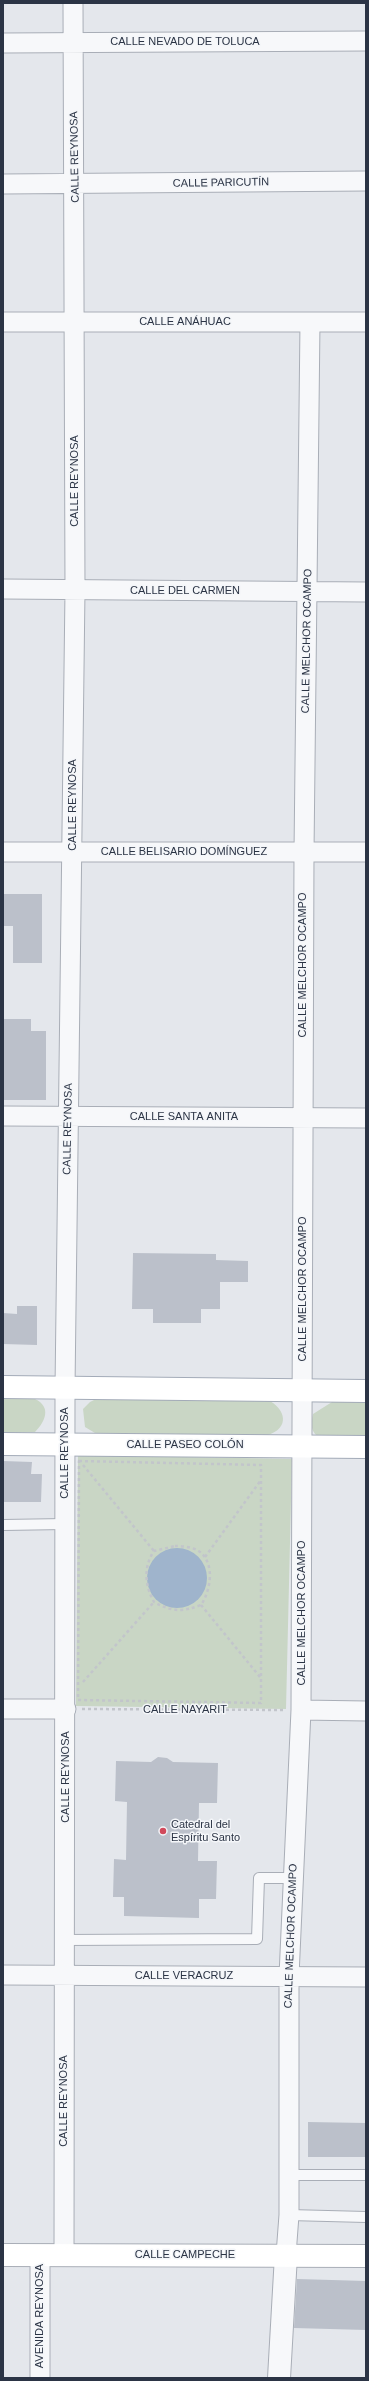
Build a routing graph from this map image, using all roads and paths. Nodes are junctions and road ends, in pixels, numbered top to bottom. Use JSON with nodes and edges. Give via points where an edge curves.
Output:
{"nodes":[{"id":1,"x":73,"y":3,"type":"edge"},
{"id":2,"x":366,"y":41,"type":"edge"},
{"id":3,"x":3,"y":43,"type":"edge"},
{"id":4,"x":73,"y":43,"type":"junction"},
{"id":5,"x":366,"y":181,"type":"edge"},
{"id":6,"x":3,"y":184,"type":"edge"},
{"id":7,"x":75,"y":185,"type":"junction"},
{"id":8,"x":3,"y":322,"type":"edge"},
{"id":9,"x":75,"y":322,"type":"junction"},
{"id":10,"x":310,"y":322,"type":"junction"},
{"id":11,"x":366,"y":322,"type":"edge"},
{"id":12,"x":3,"y":589,"type":"edge"},
{"id":13,"x":75,"y":590,"type":"junction"},
{"id":14,"x":308,"y":591,"type":"junction"},
{"id":15,"x":366,"y":592,"type":"edge"},
{"id":16,"x":3,"y":852,"type":"edge"},
{"id":17,"x":73,"y":852,"type":"junction"},
{"id":18,"x":304,"y":852,"type":"junction"},
{"id":19,"x":366,"y":852,"type":"edge"},
{"id":20,"x":3,"y":1116,"type":"edge"},
{"id":21,"x":68,"y":1117,"type":"junction"},
{"id":22,"x":302,"y":1118,"type":"junction"},
{"id":23,"x":366,"y":1118,"type":"edge"},
{"id":24,"x":3,"y":1387,"type":"edge"},
{"id":25,"x":65,"y":1388,"type":"junction"},
{"id":26,"x":304,"y":1390,"type":"junction"},
{"id":27,"x":366,"y":1391,"type":"edge"},
{"id":28,"x":3,"y":1444,"type":"edge"},
{"id":29,"x":65,"y":1444,"type":"junction"},
{"id":30,"x":302,"y":1446,"type":"junction"},
{"id":31,"x":366,"y":1447,"type":"edge"},
{"id":32,"x":79,"y":1461,"type":"junction"},
{"id":33,"x":261,"y":1480,"type":"junction"},
{"id":34,"x":66,"y":1524,"type":"junction"},
{"id":35,"x":3,"y":1525,"type":"edge"},
{"id":36,"x":154,"y":1551,"type":"junction"},
{"id":37,"x":205,"y":1557,"type":"junction"},
{"id":38,"x":154,"y":1602,"type":"junction"},
{"id":39,"x":201,"y":1605,"type":"junction"},
{"id":40,"x":261,"y":1678,"type":"junction"},
{"id":41,"x":78,"y":1688,"type":"junction"},
{"id":42,"x":3,"y":1709,"type":"edge"},
{"id":43,"x":66,"y":1709,"type":"junction"},
{"id":44,"x":301,"y":1710,"type":"junction"},
{"id":45,"x":366,"y":1711,"type":"edge"},
{"id":46,"x":293,"y":1878,"type":"junction"},
{"id":47,"x":65,"y":1940,"type":"junction"},
{"id":48,"x":3,"y":1975,"type":"edge"},
{"id":49,"x":65,"y":1976,"type":"junction"},
{"id":50,"x":289,"y":1976,"type":"junction"},
{"id":51,"x":366,"y":1977,"type":"edge"},
{"id":52,"x":289,"y":2174,"type":"junction"},
{"id":53,"x":366,"y":2175,"type":"edge"},
{"id":54,"x":289,"y":2215,"type":"junction"},
{"id":55,"x":366,"y":2217,"type":"edge"},
{"id":56,"x":64,"y":2254,"type":"junction"},
{"id":57,"x":3,"y":2255,"type":"edge"},
{"id":58,"x":40,"y":2255,"type":"junction"},
{"id":59,"x":286,"y":2255,"type":"junction"},
{"id":60,"x":366,"y":2256,"type":"edge"},
{"id":61,"x":40,"y":2378,"type":"edge"},
{"id":62,"x":280,"y":2378,"type":"edge"}],
"edges":[{"from":1,"to":4,"type":"street","name":"CALLE REYNOSA"},
{"from":2,"to":4,"type":"street","name":"CALLE NEVADO DE TOLUCA"},
{"from":3,"to":4,"type":"street","name":"CALLE NEVADO DE TOLUCA"},
{"from":4,"to":7,"type":"street","name":"CALLE REYNOSA"},
{"from":5,"to":7,"type":"street","name":"CALLE PARICUTÍN"},
{"from":6,"to":7,"type":"street","name":"CALLE PARICUTÍN"},
{"from":7,"to":9,"type":"street","name":"CALLE REYNOSA"},
{"from":8,"to":9,"type":"street","name":"CALLE ANÁHUAC"},
{"from":9,"to":10,"type":"street","name":"CALLE ANÁHUAC"},
{"from":9,"to":13,"type":"street","name":"CALLE REYNOSA"},
{"from":10,"to":11,"type":"street","name":"CALLE ANÁHUAC"},
{"from":10,"to":14,"type":"street","name":"CALLE MELCHOR OCAMPO"},
{"from":12,"to":13,"type":"street","name":"CALLE DEL CARMEN"},
{"from":13,"to":14,"type":"street","name":"CALLE DEL CARMEN"},
{"from":13,"to":17,"type":"street","name":"CALLE REYNOSA"},
{"from":14,"to":15,"type":"street","name":"CALLE DEL CARMEN"},
{"from":14,"to":18,"type":"street","name":"CALLE MELCHOR OCAMPO"},
{"from":16,"to":17,"type":"street","name":"CALLE BELISARIO DOMÍNGUEZ"},
{"from":17,"to":18,"type":"street","name":"CALLE BELISARIO DOMÍNGUEZ"},
{"from":17,"to":21,"type":"street","name":"CALLE REYNOSA"},
{"from":18,"to":19,"type":"street","name":"CALLE BELISARIO DOMÍNGUEZ"},
{"from":18,"to":22,"type":"street","name":"CALLE MELCHOR OCAMPO"},
{"from":20,"to":21,"type":"street","name":"CALLE SANTA ANITA"},
{"from":21,"to":22,"type":"street","name":"CALLE SANTA ANITA"},
{"from":21,"to":25,"type":"street","name":"CALLE REYNOSA"},
{"from":22,"to":23,"type":"street","name":"CALLE SANTA ANITA"},
{"from":22,"to":26,"type":"street","name":"CALLE MELCHOR OCAMPO"},
{"from":24,"to":25,"type":"main road"},
{"from":25,"to":26,"type":"main road"},
{"from":25,"to":29,"type":"street","name":"CALLE REYNOSA"},
{"from":26,"to":27,"type":"main road"},
{"from":26,"to":30,"type":"street","name":"CALLE MELCHOR OCAMPO"},
{"from":28,"to":29,"type":"main road","name":"CALLE PASEO COLÓN"},
{"from":29,"to":30,"type":"main road","name":"CALLE PASEO COLÓN"},
{"from":29,"to":34,"type":"street","name":"CALLE REYNOSA"},
{"from":30,"to":31,"type":"main road","name":"CALLE PASEO COLÓN"},
{"from":30,"to":44,"type":"street","name":"CALLE MELCHOR OCAMPO"},
{"from":32,"to":33,"type":"path","via":[[261,1464]]},
{"from":32,"to":36,"type":"path"},
{"from":32,"to":41,"type":"path"},
{"from":33,"to":37,"type":"path"},
{"from":33,"to":40,"type":"path"},
{"from":34,"to":35,"type":"lane"},
{"from":34,"to":43,"type":"street","name":"CALLE REYNOSA"},
{"from":36,"to":37,"type":"path","via":[[175,1546],[186,1547],[197,1550]]},
{"from":36,"to":38,"type":"path","via":[[147,1568],[148,1588]]},
{"from":37,"to":39,"type":"path","via":[[210,1575],[209,1588]]},
{"from":38,"to":39,"type":"path","via":[[178,1612]]},
{"from":38,"to":41,"type":"path"},
{"from":39,"to":40,"type":"path"},
{"from":40,"to":41,"type":"path","via":[[261,1704],[78,1700]]},
{"from":42,"to":43,"type":"street"},
{"from":43,"to":44,"type":"path","name":"CALLE NAYARIT"},
{"from":43,"to":47,"type":"street","name":"CALLE REYNOSA"},
{"from":44,"to":45,"type":"street"},
{"from":44,"to":46,"type":"street","name":"CALLE MELCHOR OCAMPO"},
{"from":46,"to":47,"type":"lane","via":[[259,1878],[257,1939]]},
{"from":46,"to":50,"type":"street","name":"CALLE MELCHOR OCAMPO"},
{"from":47,"to":49,"type":"street","name":"CALLE REYNOSA"},
{"from":48,"to":49,"type":"street","name":"CALLE VERACRUZ"},
{"from":49,"to":50,"type":"street","name":"CALLE VERACRUZ"},
{"from":49,"to":56,"type":"street","name":"CALLE REYNOSA"},
{"from":50,"to":51,"type":"street","name":"CALLE VERACRUZ"},
{"from":50,"to":52,"type":"street","name":"CALLE MELCHOR OCAMPO"},
{"from":52,"to":53,"type":"lane"},
{"from":52,"to":54,"type":"street","name":"CALLE MELCHOR OCAMPO"},
{"from":54,"to":55,"type":"lane"},
{"from":54,"to":59,"type":"street","name":"CALLE MELCHOR OCAMPO"},
{"from":56,"to":58,"type":"main road","name":"CALLE CAMPECHE"},
{"from":56,"to":59,"type":"main road","name":"CALLE CAMPECHE"},
{"from":57,"to":58,"type":"main road","name":"CALLE CAMPECHE"},
{"from":58,"to":61,"type":"street","name":"AVENIDA REYNOSA"},
{"from":59,"to":60,"type":"main road","name":"CALLE CAMPECHE"},
{"from":59,"to":62,"type":"street"}]}
